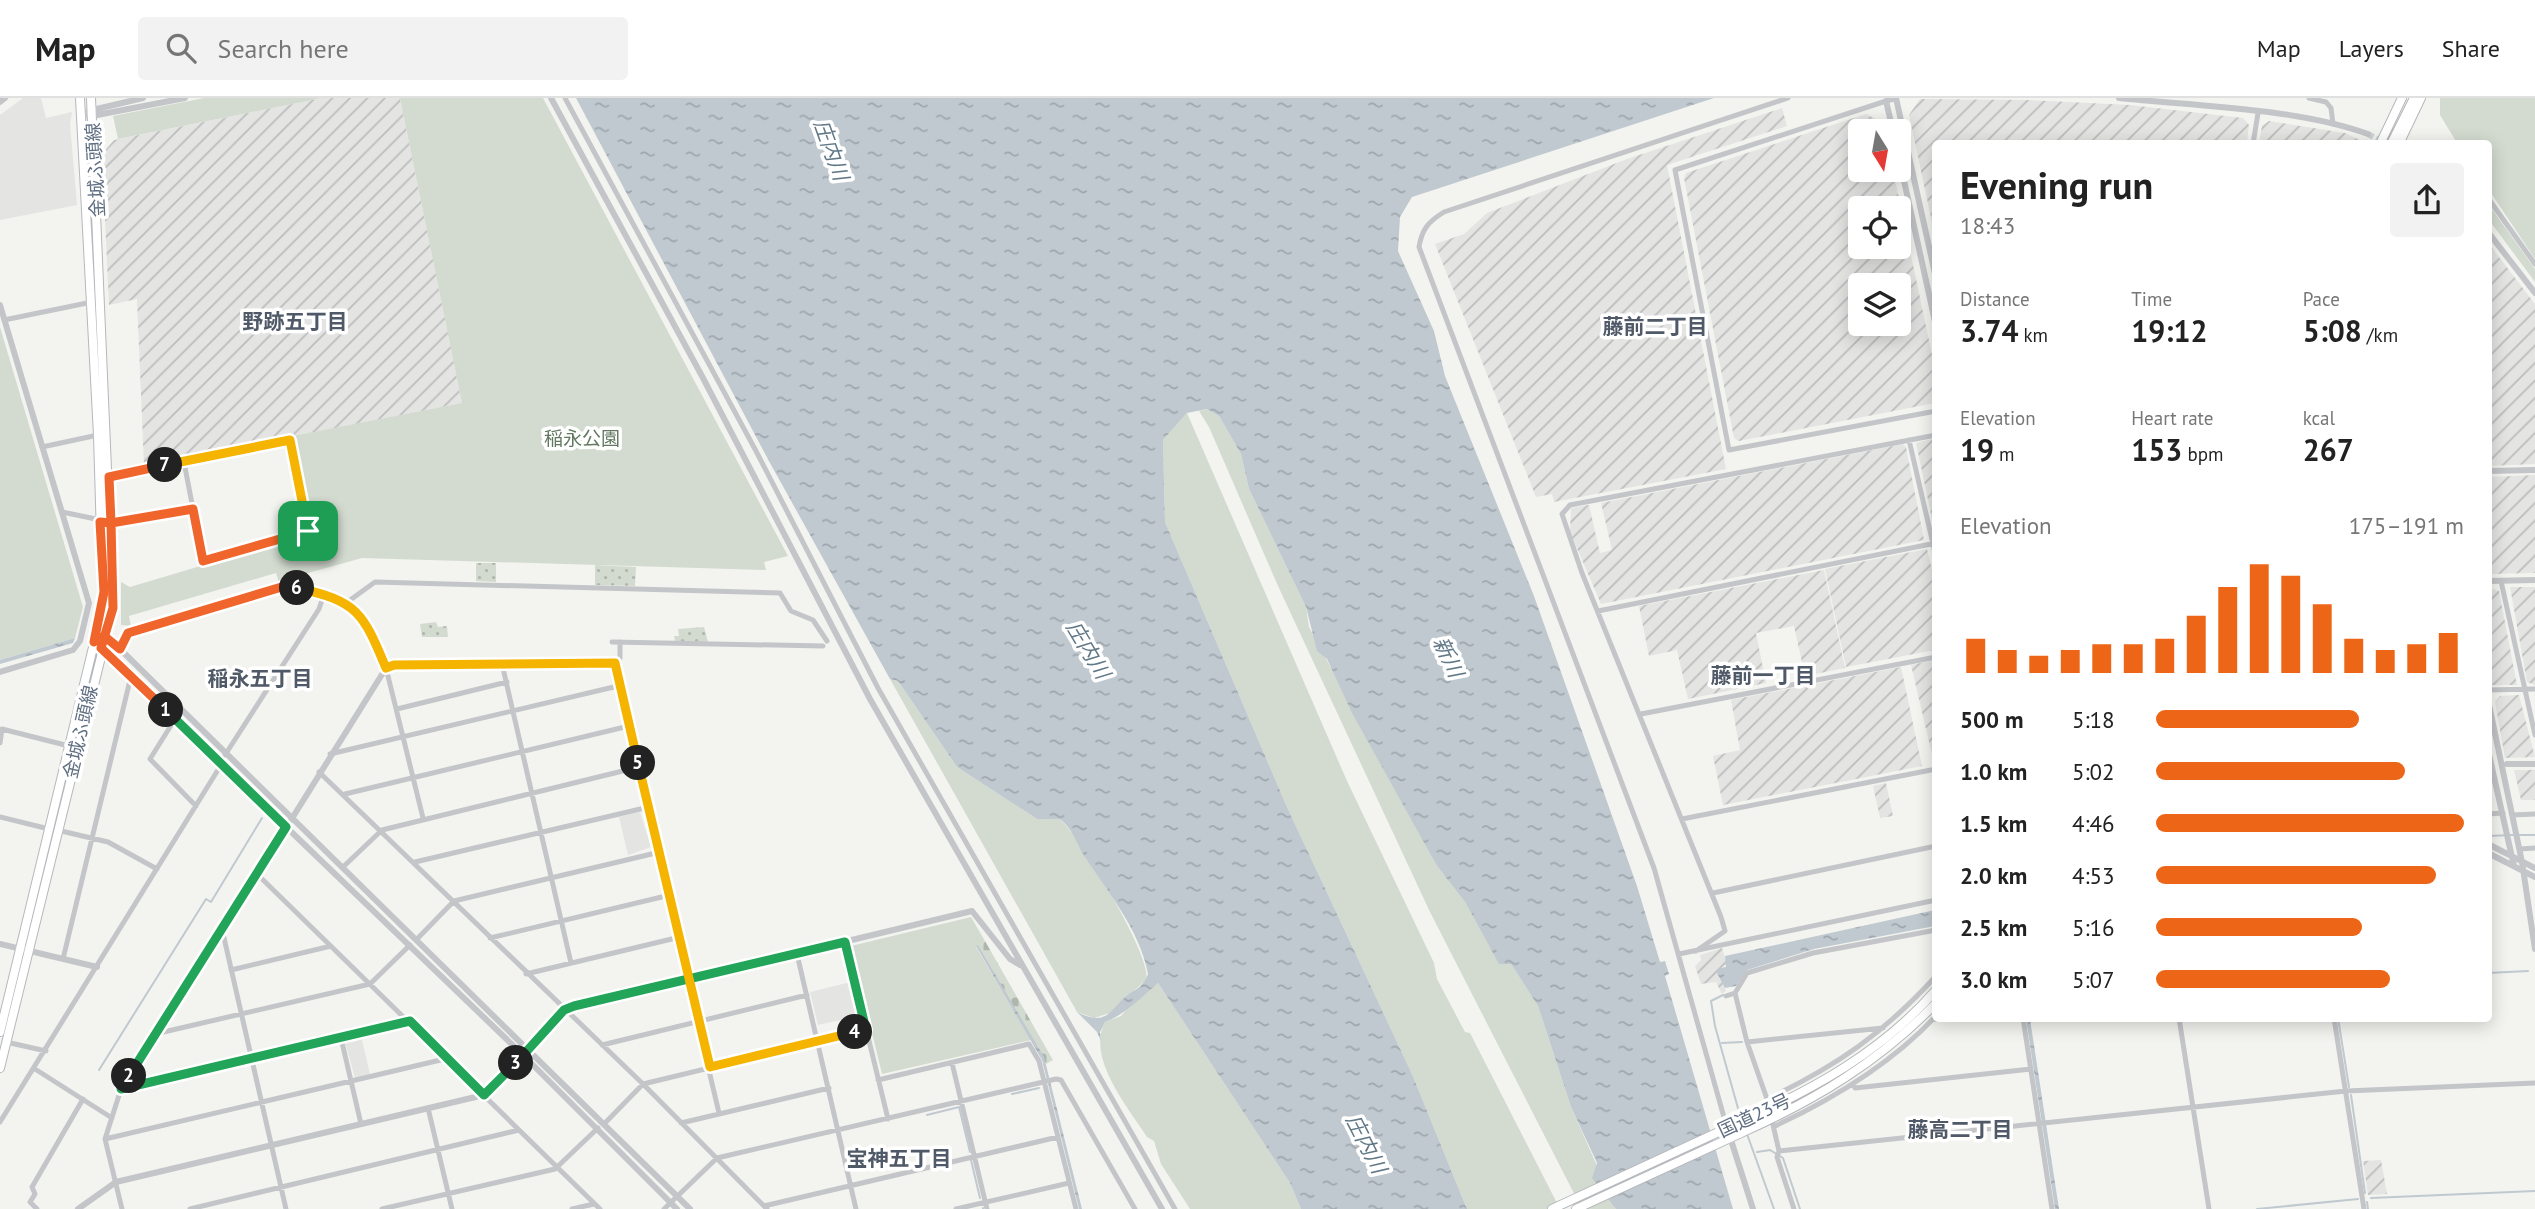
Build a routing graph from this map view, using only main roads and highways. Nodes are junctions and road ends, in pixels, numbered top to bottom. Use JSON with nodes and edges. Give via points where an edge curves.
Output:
{"nodes":[{"id":1,"x":80,"y":98,"type":"edge"},
{"id":2,"x":92,"y":98,"type":"edge"},
{"id":3,"x":2402,"y":98,"type":"edge"},
{"id":4,"x":2414,"y":98,"type":"edge"},
{"id":5,"x":2421,"y":98,"type":"edge"},
{"id":6,"x":2396,"y":111,"type":"junction"},
{"id":7,"x":2377,"y":140,"type":"edge"},
{"id":8,"x":2381,"y":140,"type":"edge"},
{"id":9,"x":2393,"y":140,"type":"edge"},
{"id":10,"x":2401,"y":140,"type":"edge"},
{"id":11,"x":97,"y":645,"type":"junction"},
{"id":12,"x":53,"y":830,"type":"junction"},
{"id":13,"x":24,"y":950,"type":"junction"},
{"id":14,"x":1932,"y":993,"type":"edge"},
{"id":15,"x":1932,"y":1007,"type":"edge"},
{"id":16,"x":0,"y":1032,"type":"edge"},
{"id":17,"x":0,"y":1068,"type":"edge"},
{"id":18,"x":1552,"y":1209,"type":"edge"},
{"id":19,"x":1576,"y":1209,"type":"edge"}],
"edges":[{"from":1,"to":11,"type":"main road","name":"金城ふ頭線","via":[[104,592]]},
{"from":2,"to":11,"type":"main road","name":"金城ふ頭線","via":[[114,589],[113,608]]},
{"from":3,"to":6,"type":"main road"},
{"from":4,"to":9,"type":"main road"},
{"from":5,"to":10,"type":"main road"},
{"from":6,"to":7,"type":"main road"},
{"from":6,"to":8,"type":"main road"},
{"from":11,"to":12,"type":"main road","name":"金城ふ頭線"},
{"from":11,"to":12,"type":"main road","name":"金城ふ頭線","via":[[69,746]]},
{"from":12,"to":13,"type":"main road","name":"金城ふ頭線"},
{"from":13,"to":16,"type":"main road","name":"金城ふ頭線"},
{"from":13,"to":17,"type":"main road","name":"金城ふ頭線"},
{"from":14,"to":18,"type":"main road","name":"国道23号","bridge":true,"via":[[1904,1023],[1854,1062],[1786,1101]]},
{"from":15,"to":19,"type":"main road","name":"国道23号","bridge":true,"via":[[1888,1048],[1833,1088]]}]}
